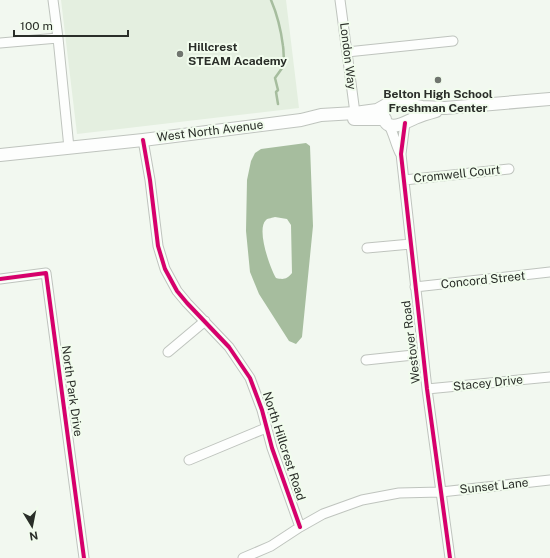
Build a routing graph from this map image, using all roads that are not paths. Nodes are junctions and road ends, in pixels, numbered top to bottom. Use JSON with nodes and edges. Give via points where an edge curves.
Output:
{"nodes":[{"id":1,"x":54,"y":0,"type":"edge"},
{"id":2,"x":340,"y":0,"type":"edge"},
{"id":3,"x":58,"y":38,"type":"junction"},
{"id":4,"x":453,"y":41,"type":"dead end"},
{"id":5,"x":0,"y":43,"type":"edge"},
{"id":6,"x":347,"y":52,"type":"junction"},
{"id":7,"x":550,"y":99,"type":"edge"},
{"id":8,"x":405,"y":104,"type":"junction"},
{"id":9,"x":386,"y":105,"type":"junction"},
{"id":10,"x":445,"y":108,"type":"junction"},
{"id":11,"x":355,"y":113,"type":"junction"},
{"id":12,"x":301,"y":120,"type":"junction"},
{"id":13,"x":386,"y":121,"type":"junction"},
{"id":14,"x":405,"y":123,"type":"junction"},
{"id":15,"x":143,"y":140,"type":"junction"},
{"id":16,"x":69,"y":148,"type":"junction"},
{"id":17,"x":401,"y":154,"type":"junction"},
{"id":18,"x":0,"y":155,"type":"edge"},
{"id":19,"x":509,"y":169,"type":"dead end"},
{"id":20,"x":404,"y":180,"type":"junction"},
{"id":21,"x":410,"y":244,"type":"junction"},
{"id":22,"x":367,"y":248,"type":"dead end"},
{"id":23,"x":550,"y":272,"type":"edge"},
{"id":24,"x":0,"y":279,"type":"edge"},
{"id":25,"x":415,"y":287,"type":"junction"},
{"id":26,"x":205,"y":320,"type":"junction"},
{"id":27,"x":168,"y":352,"type":"dead end"},
{"id":28,"x":423,"y":354,"type":"junction"},
{"id":29,"x":366,"y":360,"type":"dead end"},
{"id":30,"x":550,"y":377,"type":"edge"},
{"id":31,"x":427,"y":389,"type":"junction"},
{"id":32,"x":266,"y":428,"type":"junction"},
{"id":33,"x":189,"y":460,"type":"dead end"},
{"id":34,"x":550,"y":480,"type":"edge"},
{"id":35,"x":441,"y":492,"type":"junction"},
{"id":36,"x":300,"y":527,"type":"junction"},
{"id":37,"x":84,"y":558,"type":"edge"},
{"id":38,"x":243,"y":558,"type":"edge"},
{"id":39,"x":450,"y":558,"type":"edge"}],
"edges":[{"from":1,"to":3,"type":"street"},
{"from":2,"to":6,"type":"street","name":"London Way"},
{"from":3,"to":5,"type":"street"},
{"from":3,"to":16,"type":"street"},
{"from":4,"to":6,"type":"street"},
{"from":6,"to":11,"type":"street","name":"London Way"},
{"from":7,"to":10,"type":"main road","name":"West North Avenue"},
{"from":8,"to":9,"type":"main road","name":"West North Avenue","via":[[397,100]]},
{"from":8,"to":10,"type":"main road","name":"West North Avenue"},
{"from":8,"to":14,"type":"main road","via":[[409,116]]},
{"from":9,"to":11,"type":"main road","name":"West North Avenue","via":[[376,110]]},
{"from":9,"to":13,"type":"main road","via":[[383,112]]},
{"from":10,"to":14,"type":"main road","name":"West North Avenue"},
{"from":11,"to":12,"type":"main road","name":"West North Avenue","via":[[321,115]]},
{"from":12,"to":13,"type":"main road","name":"West North Avenue"},
{"from":12,"to":15,"type":"main road","name":"West North Avenue"},
{"from":13,"to":14,"type":"main road","name":"West North Avenue","via":[[398,126]]},
{"from":13,"to":17,"type":"street","name":"Westover Road"},
{"from":14,"to":17,"type":"street","name":"Westover Road"},
{"from":15,"to":16,"type":"main road","name":"West North Avenue"},
{"from":15,"to":26,"type":"street","name":"North Hillcrest Road","via":[[158,246],[165,269],[177,291]]},
{"from":16,"to":18,"type":"main road","name":"West North Avenue"},
{"from":17,"to":20,"type":"street","name":"Westover Road"},
{"from":19,"to":20,"type":"street","name":"Cromwell Court"},
{"from":20,"to":21,"type":"street","name":"Westover Road"},
{"from":21,"to":22,"type":"street"},
{"from":21,"to":25,"type":"street","name":"Westover Road"},
{"from":23,"to":25,"type":"street","name":"Concord Street"},
{"from":24,"to":37,"type":"street","name":"North Park Drive","via":[[46,273]]},
{"from":25,"to":28,"type":"street","name":"Westover Road"},
{"from":26,"to":27,"type":"street"},
{"from":26,"to":32,"type":"street","name":"North Hillcrest Road","via":[[229,347],[250,378]]},
{"from":28,"to":29,"type":"street"},
{"from":28,"to":31,"type":"street","name":"Westover Road"},
{"from":30,"to":31,"type":"street","name":"Stacey Drive"},
{"from":31,"to":35,"type":"street","name":"Westover Road"},
{"from":32,"to":33,"type":"street"},
{"from":32,"to":36,"type":"street","name":"North Hillcrest Road"},
{"from":34,"to":35,"type":"street","name":"Sunset Lane"},
{"from":35,"to":36,"type":"street","name":"Sunset Lane","via":[[399,493],[362,500],[323,514]]},
{"from":35,"to":39,"type":"street","name":"Westover Road"},
{"from":36,"to":38,"type":"street","via":[[271,546]]}]}
